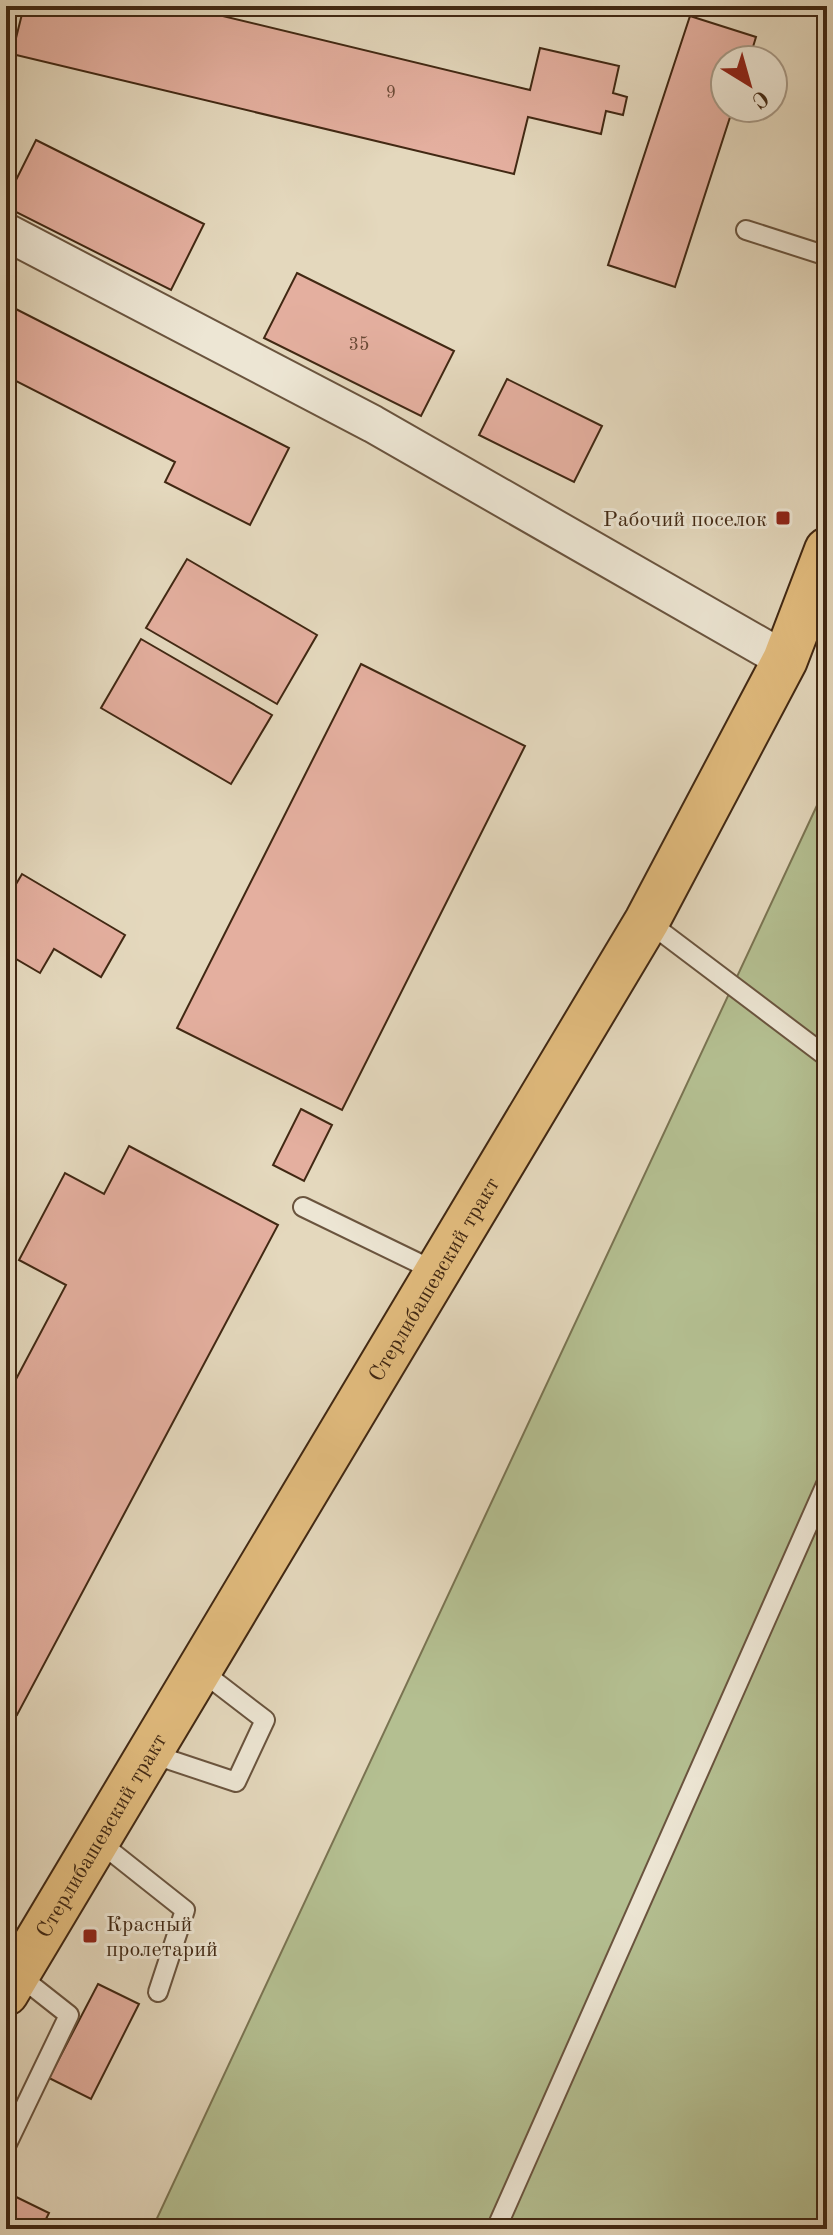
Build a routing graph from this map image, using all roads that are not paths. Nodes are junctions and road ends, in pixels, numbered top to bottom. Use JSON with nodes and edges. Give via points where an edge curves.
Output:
{"nodes":[{"id":1,"x":746,"y":230,"type":"dead end"},
{"id":2,"x":6,"y":232,"type":"edge"},
{"id":3,"x":827,"y":256,"type":"edge"},
{"id":4,"x":827,"y":550,"type":"edge"},
{"id":5,"x":785,"y":660,"type":"junction"},
{"id":6,"x":647,"y":921,"type":"junction"},
{"id":7,"x":827,"y":1057,"type":"edge"},
{"id":8,"x":303,"y":1207,"type":"dead end"},
{"id":9,"x":437,"y":1272,"type":"junction"},
{"id":10,"x":827,"y":1482,"type":"edge"},
{"id":11,"x":200,"y":1669,"type":"junction"},
{"id":12,"x":149,"y":1753,"type":"junction"},
{"id":13,"x":98,"y":1841,"type":"junction"},
{"id":14,"x":12,"y":1984,"type":"edge"},
{"id":15,"x":158,"y":1992,"type":"dead end"},
{"id":16,"x":12,"y":2118,"type":"edge"},
{"id":17,"x":6,"y":2146,"type":"edge"},
{"id":18,"x":496,"y":2229,"type":"edge"}],
"edges":[{"from":1,"to":3,"type":"lane"},
{"from":2,"to":5,"type":"street","via":[[373,424]]},
{"from":4,"to":5,"type":"main road","name":"Стерлибашевский тракт"},
{"from":5,"to":6,"type":"main road","name":"Стерлибашевский тракт"},
{"from":6,"to":7,"type":"lane"},
{"from":6,"to":9,"type":"main road","name":"Стерлибашевский тракт"},
{"from":8,"to":9,"type":"lane"},
{"from":9,"to":11,"type":"main road","name":"Стерлибашевский тракт"},
{"from":10,"to":18,"type":"lane"},
{"from":11,"to":12,"type":"main road","name":"Стерлибашевский тракт"},
{"from":11,"to":12,"type":"lane","via":[[265,1720],[236,1782]]},
{"from":12,"to":13,"type":"main road","name":"Стерлибашевский тракт"},
{"from":13,"to":14,"type":"main road","name":"Стерлибашевский тракт"},
{"from":13,"to":15,"type":"lane","via":[[185,1910]]},
{"from":14,"to":16,"type":"lane","via":[[69,2015]]},
{"from":16,"to":17,"type":"lane"}]}
